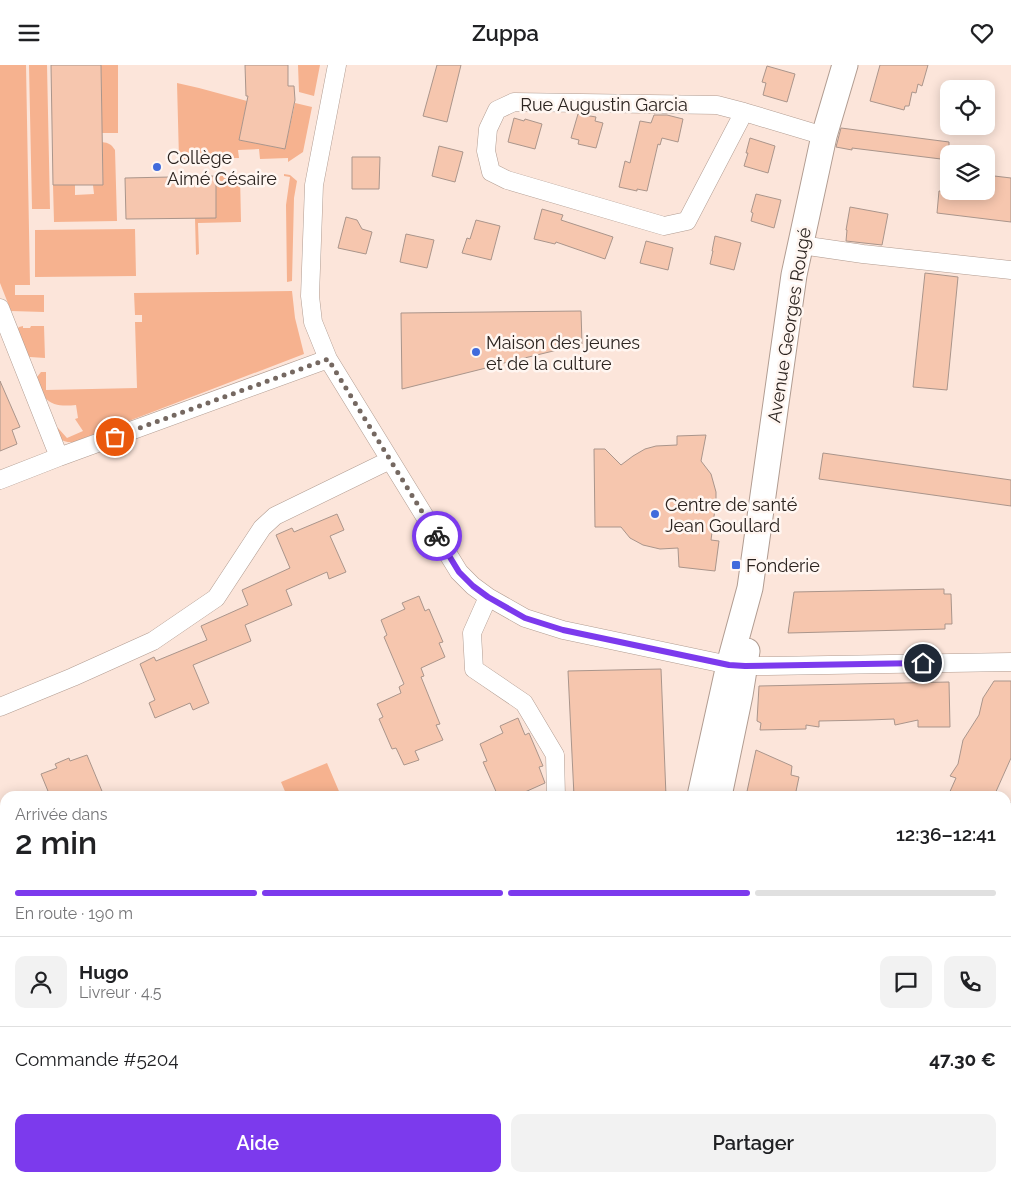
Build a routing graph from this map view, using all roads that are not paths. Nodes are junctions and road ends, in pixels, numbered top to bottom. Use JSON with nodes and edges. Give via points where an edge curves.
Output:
{"nodes":[{"id":1,"x":337,"y":65,"type":"edge"},
{"id":2,"x":845,"y":65,"type":"edge"},
{"id":3,"x":744,"y":112,"type":"junction"},
{"id":4,"x":824,"y":136,"type":"junction"},
{"id":5,"x":801,"y":245,"type":"junction"},
{"id":6,"x":1011,"y":270,"type":"edge"},
{"id":7,"x":0,"y":308,"type":"edge"},
{"id":8,"x":328,"y":359,"type":"junction"},
{"id":9,"x":59,"y":457,"type":"junction"},
{"id":10,"x":390,"y":460,"type":"junction"},
{"id":11,"x":0,"y":480,"type":"edge"},
{"id":12,"x":488,"y":597,"type":"junction"},
{"id":13,"x":1011,"y":662,"type":"edge"},
{"id":14,"x":737,"y":665,"type":"junction"},
{"id":15,"x":0,"y":707,"type":"edge"},
{"id":16,"x":556,"y":791,"type":"edge"},
{"id":17,"x":701,"y":791,"type":"edge"},
{"id":18,"x":720,"y":791,"type":"edge"}],
"edges":[{"from":1,"to":8,"type":"street","via":[[314,185],[311,256],[313,322]]},
{"from":2,"to":4,"type":"street","name":"Avenue Georges Rougé"},
{"from":3,"to":3,"type":"street","name":"Rue Augustin Garcia","via":[[717,105],[514,102],[497,111],[488,129],[486,151],[492,172],[507,180],[664,226],[687,221]]},
{"from":3,"to":4,"type":"street","name":"Rue Augustin Garcia"},
{"from":4,"to":5,"type":"street","name":"Avenue Georges Rougé"},
{"from":5,"to":6,"type":"street"},
{"from":5,"to":14,"type":"street","name":"Avenue Georges Rougé"},
{"from":7,"to":9,"type":"street"},
{"from":8,"to":9,"type":"street"},
{"from":8,"to":10,"type":"street"},
{"from":9,"to":11,"type":"street"},
{"from":10,"to":12,"type":"street","via":[[459,572]]},
{"from":10,"to":15,"type":"street","via":[[275,516],[262,528],[216,599],[153,641]]},
{"from":12,"to":14,"type":"street","via":[[525,618],[563,630]]},
{"from":12,"to":16,"type":"street","via":[[472,633],[474,669],[524,703],[555,755]]},
{"from":13,"to":14,"type":"street"},
{"from":14,"to":17,"type":"street","name":"Avenue Georges Rougé"},
{"from":14,"to":18,"type":"street","name":"Avenue Georges Rougé","via":[[740,695]]}]}
